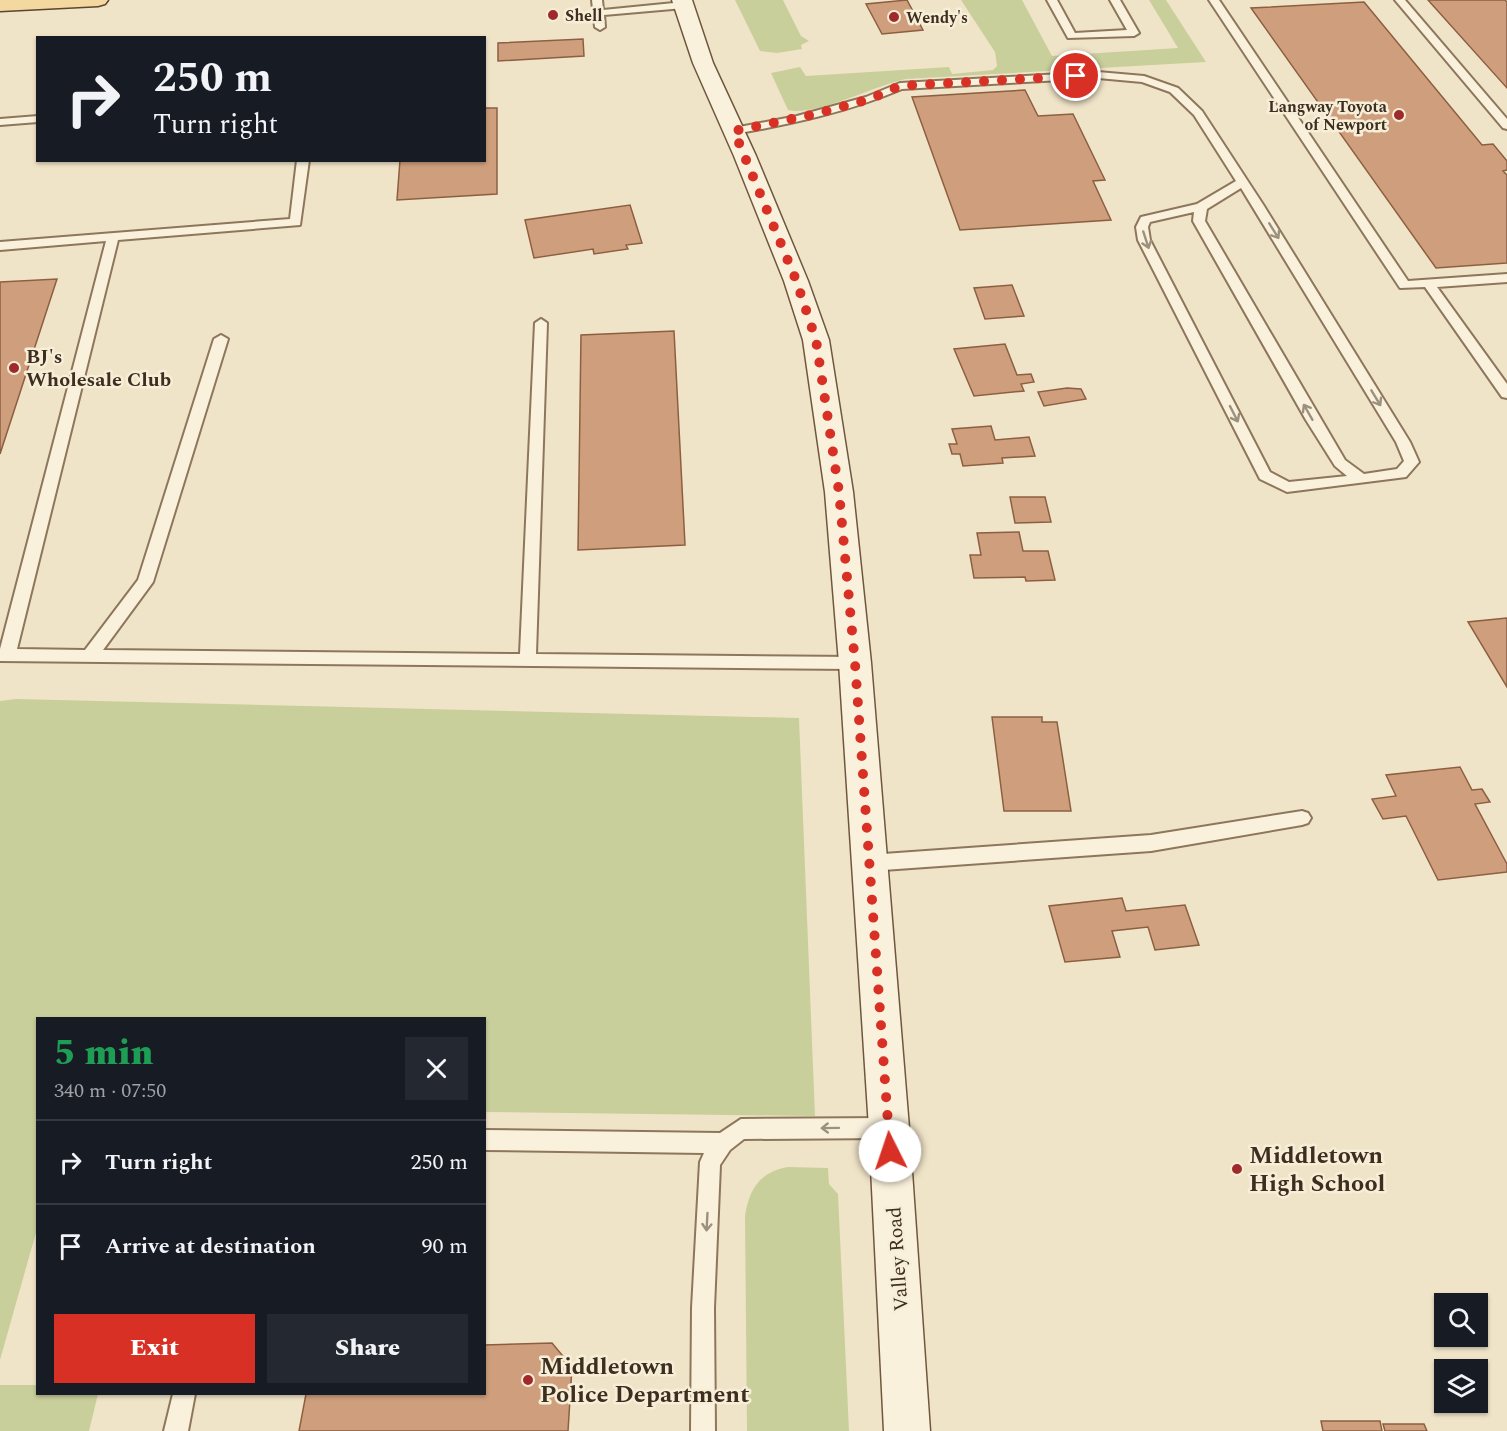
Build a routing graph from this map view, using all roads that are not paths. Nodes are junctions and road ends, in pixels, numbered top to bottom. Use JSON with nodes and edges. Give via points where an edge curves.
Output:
{"nodes":[{"id":1,"x":98,"y":0,"type":"edge"},
{"id":2,"x":597,"y":0,"type":"edge"},
{"id":3,"x":1052,"y":0,"type":"edge"},
{"id":4,"x":1115,"y":0,"type":"edge"},
{"id":5,"x":1214,"y":0,"type":"edge"},
{"id":6,"x":1400,"y":0,"type":"edge"},
{"id":7,"x":683,"y":2,"type":"edge"},
{"id":8,"x":0,"y":5,"type":"edge"},
{"id":9,"x":598,"y":13,"type":"junction"},
{"id":10,"x":600,"y":27,"type":"dead end"},
{"id":11,"x":36,"y":119,"type":"edge"},
{"id":12,"x":0,"y":122,"type":"edge"},
{"id":13,"x":1507,"y":126,"type":"edge"},
{"id":14,"x":734,"y":131,"type":"junction"},
{"id":15,"x":303,"y":162,"type":"edge"},
{"id":16,"x":1242,"y":182,"type":"junction"},
{"id":17,"x":1202,"y":207,"type":"junction"},
{"id":18,"x":113,"y":237,"type":"junction"},
{"id":19,"x":0,"y":246,"type":"edge"},
{"id":20,"x":1507,"y":278,"type":"edge"},
{"id":21,"x":1428,"y":283,"type":"junction"},
{"id":22,"x":540,"y":323,"type":"dead end"},
{"id":23,"x":221,"y":339,"type":"dead end"},
{"id":24,"x":1507,"y":394,"type":"edge"},
{"id":25,"x":1362,"y":479,"type":"junction"},
{"id":26,"x":4,"y":654,"type":"edge"},
{"id":27,"x":90,"y":655,"type":"junction"},
{"id":28,"x":528,"y":660,"type":"junction"},
{"id":29,"x":855,"y":663,"type":"junction"},
{"id":30,"x":1302,"y":818,"type":"dead end"},
{"id":31,"x":869,"y":863,"type":"junction"},
{"id":32,"x":889,"y":1128,"type":"junction"},
{"id":33,"x":486,"y":1140,"type":"edge"},
{"id":34,"x":723,"y":1143,"type":"junction"},
{"id":35,"x":184,"y":1395,"type":"edge"},
{"id":36,"x":176,"y":1431,"type":"edge"},
{"id":37,"x":703,"y":1431,"type":"edge"},
{"id":38,"x":907,"y":1431,"type":"edge"}],
"edges":[{"from":1,"to":8,"type":"main road"},
{"from":2,"to":9,"type":"lane"},
{"from":3,"to":4,"type":"lane","via":[[1072,36],[1134,33]]},
{"from":5,"to":21,"type":"lane","via":[[1404,285]]},
{"from":6,"to":13,"type":"lane"},
{"from":7,"to":9,"type":"lane"},
{"from":7,"to":14,"type":"main road","name":"Valley Road","via":[[703,63]]},
{"from":9,"to":10,"type":"lane"},
{"from":11,"to":12,"type":"lane"},
{"from":14,"to":16,"type":"lane","via":[[809,116],[900,86],[1098,75],[1144,79],[1174,90],[1198,113]]},
{"from":14,"to":29,"type":"main road","name":"Valley Road","via":[[796,280],[816,340],[839,492]]},
{"from":15,"to":18,"type":"lane","via":[[296,222]]},
{"from":16,"to":17,"type":"lane"},
{"from":16,"to":25,"type":"lane","one_way":true,"via":[[1412,462],[1401,473]]},
{"from":25,"to":17,"type":"lane","one_way":true,"via":[[1340,463],[1313,420],[1200,221]]},
{"from":17,"to":25,"type":"lane","one_way":true,"via":[[1145,220],[1144,240],[1265,475],[1287,487]]},
{"from":18,"to":19,"type":"lane"},
{"from":18,"to":26,"type":"lane"},
{"from":20,"to":21,"type":"lane"},
{"from":21,"to":24,"type":"lane"},
{"from":22,"to":28,"type":"lane"},
{"from":23,"to":27,"type":"lane","via":[[145,582]]},
{"from":26,"to":27,"type":"lane"},
{"from":27,"to":28,"type":"lane"},
{"from":28,"to":29,"type":"lane"},
{"from":29,"to":31,"type":"main road","name":"Valley Road"},
{"from":30,"to":31,"type":"lane","via":[[1151,843]]},
{"from":31,"to":32,"type":"main road","name":"Valley Road"},
{"from":32,"to":34,"type":"lane","one_way":true,"via":[[741,1129]]},
{"from":32,"to":38,"type":"main road","name":"Valley Road"},
{"from":33,"to":34,"type":"lane"},
{"from":34,"to":37,"type":"lane","one_way":true,"via":[[710,1162],[703,1308]]},
{"from":35,"to":36,"type":"lane"}]}
